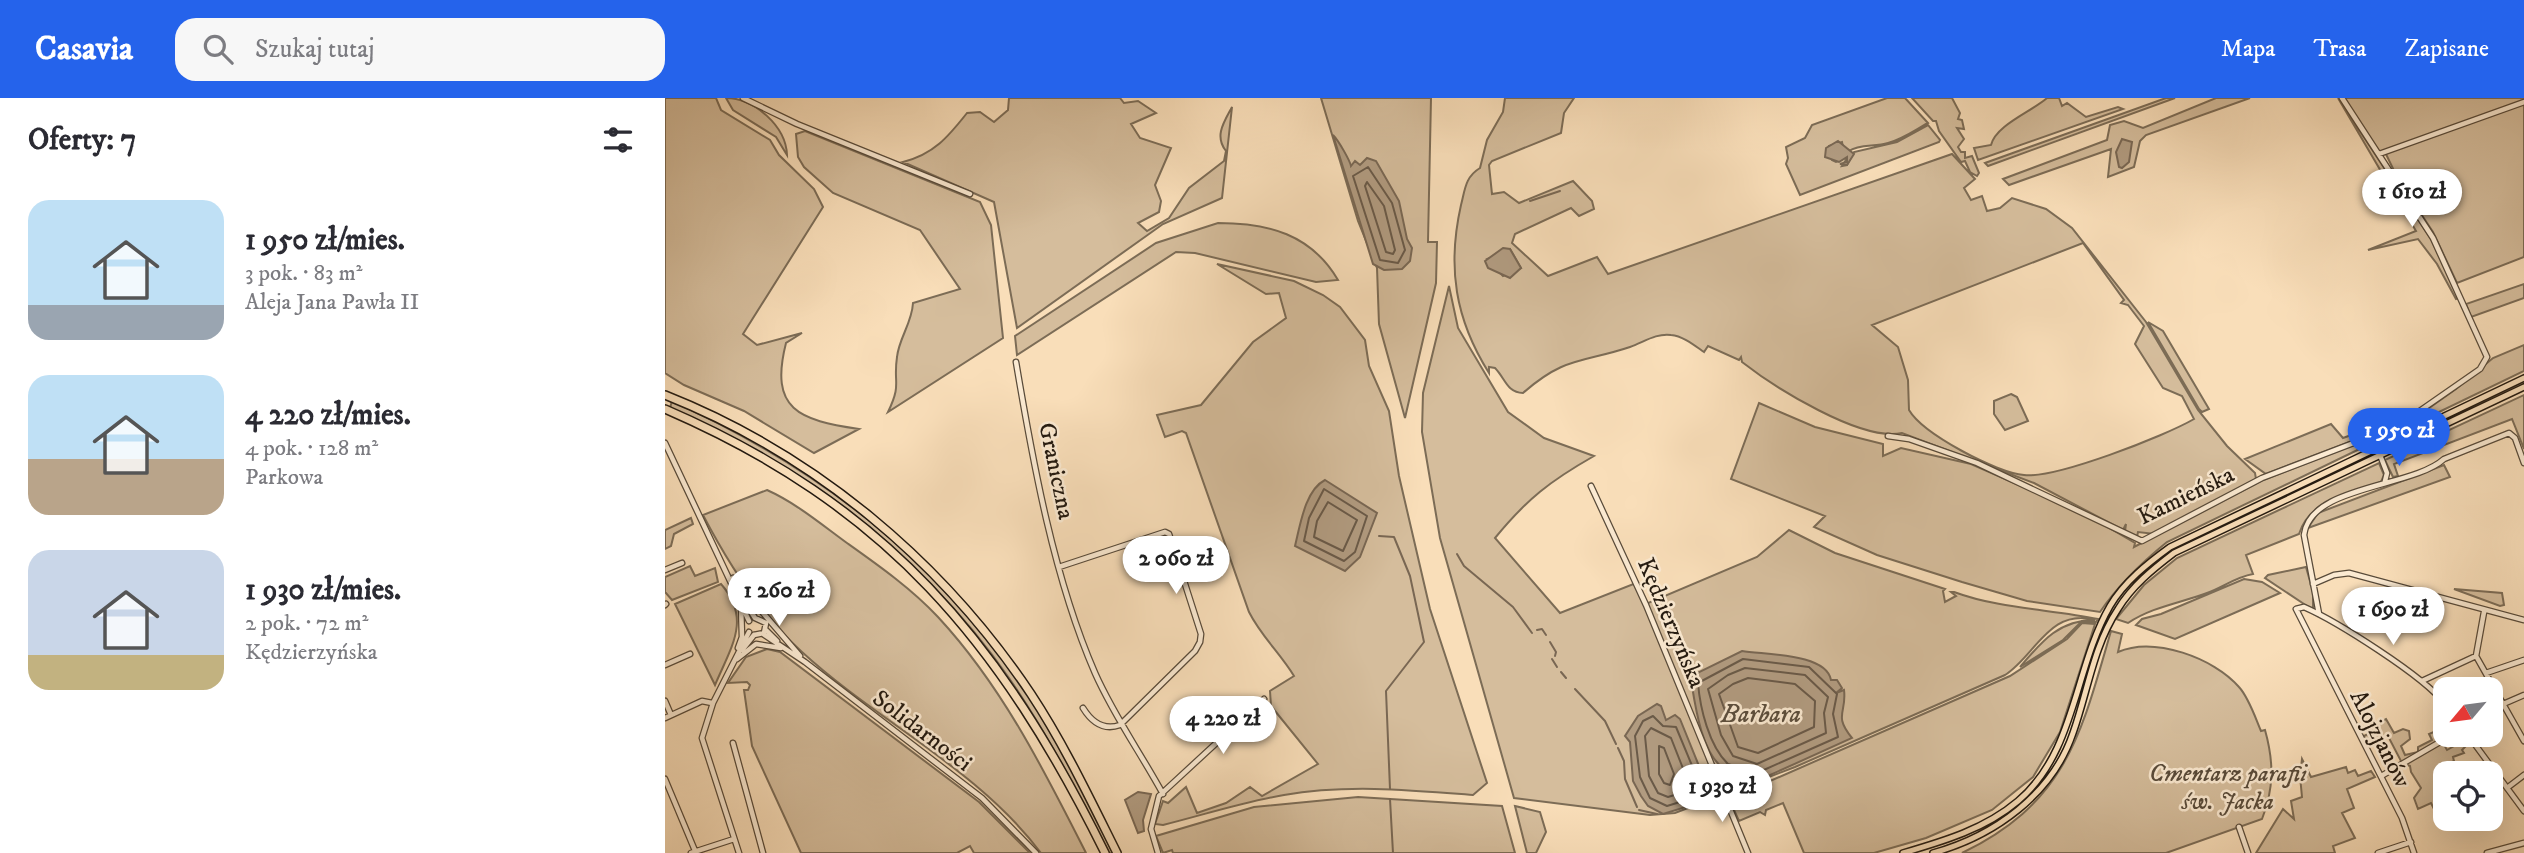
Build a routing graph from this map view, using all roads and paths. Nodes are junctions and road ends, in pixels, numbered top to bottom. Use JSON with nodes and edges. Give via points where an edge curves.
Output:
{"nodes":[{"id":1,"x":743,"y":98,"type":"edge"},
{"id":2,"x":2342,"y":98,"type":"edge"},
{"id":3,"x":2524,"y":103,"type":"edge"},
{"id":4,"x":2379,"y":154,"type":"junction"},
{"id":5,"x":970,"y":194,"type":"dead end"},
{"id":6,"x":1016,"y":362,"type":"dead end"},
{"id":7,"x":2524,"y":378,"type":"edge"},
{"id":8,"x":2524,"y":387,"type":"edge"},
{"id":9,"x":665,"y":395,"type":"edge"},
{"id":10,"x":665,"y":409,"type":"edge"},
{"id":11,"x":1888,"y":436,"type":"dead end"},
{"id":12,"x":2372,"y":437,"type":"junction"},
{"id":13,"x":665,"y":443,"type":"edge"},
{"id":14,"x":2377,"y":448,"type":"junction"},
{"id":15,"x":2380,"y":455,"type":"junction"},
{"id":16,"x":2524,"y":463,"type":"edge"},
{"id":17,"x":2385,"y":481,"type":"junction"},
{"id":18,"x":1591,"y":486,"type":"dead end"},
{"id":19,"x":682,"y":563,"type":"dead end"},
{"id":20,"x":1059,"y":567,"type":"junction"},
{"id":21,"x":726,"y":569,"type":"junction"},
{"id":22,"x":665,"y":570,"type":"edge"},
{"id":23,"x":2313,"y":584,"type":"junction"},
{"id":24,"x":740,"y":595,"type":"junction"},
{"id":25,"x":2484,"y":611,"type":"junction"},
{"id":26,"x":2319,"y":614,"type":"junction"},
{"id":27,"x":755,"y":618,"type":"junction"},
{"id":28,"x":2524,"y":620,"type":"edge"},
{"id":29,"x":749,"y":621,"type":"junction"},
{"id":30,"x":764,"y":632,"type":"junction"},
{"id":31,"x":751,"y":634,"type":"junction"},
{"id":32,"x":690,"y":654,"type":"dead end"},
{"id":33,"x":796,"y":655,"type":"junction"},
{"id":34,"x":2476,"y":656,"type":"junction"},
{"id":35,"x":2524,"y":660,"type":"edge"},
{"id":36,"x":805,"y":662,"type":"junction"},
{"id":37,"x":665,"y":665,"type":"edge"},
{"id":38,"x":732,"y":665,"type":"junction"},
{"id":39,"x":2486,"y":673,"type":"junction"},
{"id":40,"x":2488,"y":677,"type":"edge"},
{"id":41,"x":2422,"y":681,"type":"junction"},
{"id":42,"x":2433,"y":692,"type":"edge"},
{"id":43,"x":2524,"y":695,"type":"edge"},
{"id":44,"x":1264,"y":699,"type":"dead end"},
{"id":45,"x":665,"y":701,"type":"edge"},
{"id":46,"x":713,"y":703,"type":"junction"},
{"id":47,"x":2503,"y":703,"type":"joint"},
{"id":48,"x":1083,"y":708,"type":"dead end"},
{"id":49,"x":671,"y":715,"type":"junction"},
{"id":50,"x":665,"y":718,"type":"edge"},
{"id":51,"x":1119,"y":725,"type":"junction"},
{"id":52,"x":2522,"y":733,"type":"edge"},
{"id":53,"x":2524,"y":741,"type":"edge"},
{"id":54,"x":733,"y":743,"type":"dead end"},
{"id":55,"x":2433,"y":746,"type":"edge"},
{"id":56,"x":2477,"y":747,"type":"edge"},
{"id":57,"x":2383,"y":775,"type":"dead end"},
{"id":58,"x":2524,"y":775,"type":"edge"},
{"id":59,"x":665,"y":779,"type":"edge"},
{"id":60,"x":2507,"y":788,"type":"junction"},
{"id":61,"x":1163,"y":794,"type":"junction"},
{"id":62,"x":2524,"y":811,"type":"edge"},
{"id":63,"x":2239,"y":827,"type":"dead end"},
{"id":64,"x":734,"y":839,"type":"junction"},
{"id":65,"x":2411,"y":842,"type":"junction"},
{"id":66,"x":2524,"y":843,"type":"edge"},
{"id":67,"x":694,"y":852,"type":"edge"},
{"id":68,"x":739,"y":853,"type":"edge"},
{"id":69,"x":763,"y":853,"type":"edge"},
{"id":70,"x":1035,"y":853,"type":"edge"},
{"id":71,"x":1105,"y":853,"type":"edge"},
{"id":72,"x":1117,"y":853,"type":"edge"},
{"id":73,"x":1158,"y":853,"type":"edge"},
{"id":74,"x":1748,"y":853,"type":"edge"},
{"id":75,"x":1903,"y":853,"type":"edge"},
{"id":76,"x":1933,"y":853,"type":"edge"},
{"id":77,"x":2248,"y":853,"type":"edge"},
{"id":78,"x":2378,"y":853,"type":"edge"},
{"id":79,"x":2414,"y":853,"type":"edge"},
{"id":80,"x":2487,"y":853,"type":"edge"}],
"edges":[{"from":1,"to":5,"type":"street"},
{"from":2,"to":4,"type":"street"},
{"from":3,"to":4,"type":"street"},
{"from":4,"to":12,"type":"street","name":"Kamieńska","via":[[2433,238],[2487,358],[2480,369],[2432,403]]},
{"from":6,"to":20,"type":"street","name":"Graniczna"},
{"from":7,"to":14,"type":"main road"},
{"from":8,"to":15,"type":"main road"},
{"from":9,"to":72,"type":"highway","via":[[791,459],[916,556],[983,628],[1049,723]]},
{"from":10,"to":71,"type":"highway","via":[[780,467],[891,550],[936,593],[979,643],[1042,734]]},
{"from":11,"to":12,"type":"street","name":"Kamieńska","via":[[1977,463],[2142,541],[2263,478]]},
{"from":12,"to":14,"type":"street"},
{"from":13,"to":21,"type":"street"},
{"from":14,"to":75,"type":"main road","via":[[2170,547],[2147,564],[2111,604],[2096,632],[2066,728],[2036,783],[1986,823]]},
{"from":15,"to":17,"type":"street"},
{"from":15,"to":76,"type":"main road","via":[[2174,553],[2131,590],[2104,633],[2073,735],[2055,770],[2024,806],[1951,848]]},
{"from":16,"to":17,"type":"street","via":[[2509,433],[2437,466]]},
{"from":17,"to":23,"type":"street","via":[[2329,503],[2309,519],[2304,536]]},
{"from":18,"to":74,"type":"street","name":"Kędzierzyńska","via":[[1646,604]]},
{"from":19,"to":22,"type":"street"},
{"from":20,"to":51,"type":"street","name":"Graniczna","via":[[1094,670]]},
{"from":20,"to":51,"type":"street","via":[[1169,534],[1200,642]]},
{"from":21,"to":24,"type":"street"},
{"from":21,"to":36,"type":"street"},
{"from":23,"to":25,"type":"street","via":[[2349,573]]},
{"from":23,"to":26,"type":"street"},
{"from":24,"to":27,"type":"street","name":"Solidarności"},
{"from":24,"to":29,"type":"street"},
{"from":24,"to":38,"type":"street","via":[[742,636]]},
{"from":25,"to":28,"type":"street"},
{"from":25,"to":34,"type":"street"},
{"from":26,"to":41,"type":"street"},
{"from":26,"to":65,"type":"street","name":"Alojzjanów","via":[[2300,606],[2295,610]]},
{"from":27,"to":29,"type":"street"},
{"from":27,"to":30,"type":"street","name":"Solidarności","via":[[764,621]]},
{"from":29,"to":31,"type":"street"},
{"from":30,"to":31,"type":"street"},
{"from":30,"to":33,"type":"street","name":"Solidarności"},
{"from":31,"to":38,"type":"street"},
{"from":32,"to":37,"type":"street"},
{"from":33,"to":36,"type":"street","name":"Solidarności"},
{"from":33,"to":38,"type":"street","via":[[773,644],[756,644]]},
{"from":34,"to":39,"type":"street"},
{"from":34,"to":41,"type":"street"},
{"from":35,"to":39,"type":"street"},
{"from":36,"to":70,"type":"street","name":"Solidarności","via":[[982,798]]},
{"from":38,"to":46,"type":"street"},
{"from":39,"to":40,"type":"street"},
{"from":41,"to":42,"type":"street"},
{"from":43,"to":47,"type":"street"},
{"from":44,"to":61,"type":"street"},
{"from":45,"to":49,"type":"street"},
{"from":46,"to":49,"type":"street","via":[[702,701]]},
{"from":46,"to":64,"type":"street","via":[[702,738]]},
{"from":47,"to":52,"type":"street"},
{"from":48,"to":51,"type":"street","via":[[1091,721]]},
{"from":49,"to":50,"type":"street"},
{"from":51,"to":61,"type":"street","name":"Graniczna"},
{"from":52,"to":53,"type":"street"},
{"from":54,"to":69,"type":"street"},
{"from":55,"to":57,"type":"street"},
{"from":56,"to":60,"type":"street"},
{"from":58,"to":60,"type":"street"},
{"from":59,"to":67,"type":"street"},
{"from":60,"to":62,"type":"street"},
{"from":61,"to":73,"type":"street","via":[[1151,821]]},
{"from":63,"to":77,"type":"street"},
{"from":64,"to":67,"type":"street"},
{"from":64,"to":68,"type":"street"},
{"from":65,"to":78,"type":"street"},
{"from":65,"to":79,"type":"street","name":"Alojzjanów"},
{"from":66,"to":80,"type":"street"}]}
